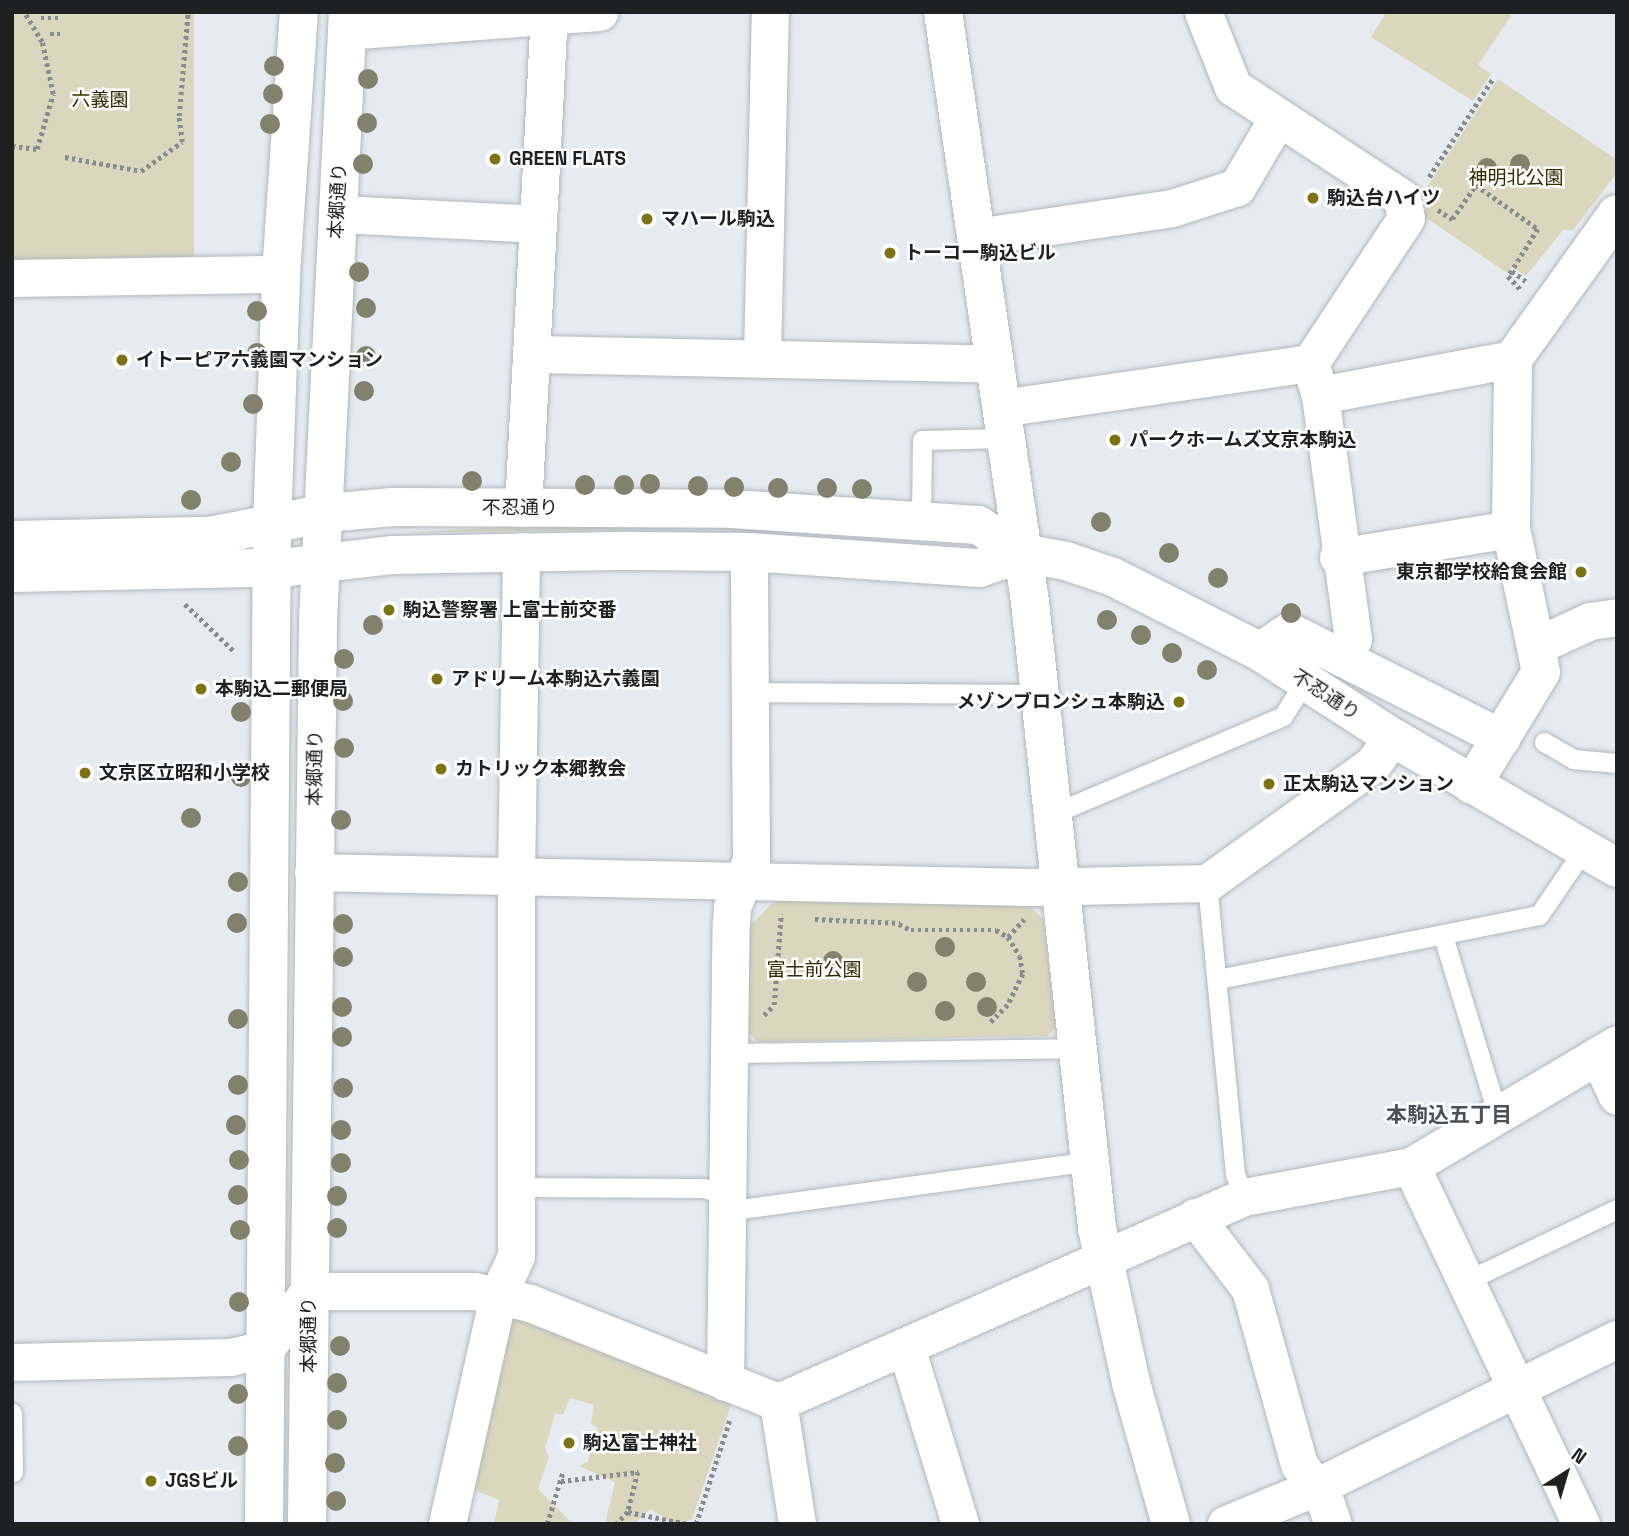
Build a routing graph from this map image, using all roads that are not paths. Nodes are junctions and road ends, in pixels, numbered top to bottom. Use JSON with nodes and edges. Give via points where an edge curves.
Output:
{"nodes":[{"id":1,"x":299,"y":12,"type":"edge"},
{"id":2,"x":599,"y":12,"type":"edge"},
{"id":3,"x":770,"y":12,"type":"edge"},
{"id":4,"x":943,"y":12,"type":"edge"},
{"id":5,"x":1203,"y":12,"type":"edge"},
{"id":6,"x":549,"y":14,"type":"edge"},
{"id":7,"x":347,"y":21,"type":"edge"},
{"id":8,"x":1277,"y":119,"type":"junction"},
{"id":9,"x":337,"y":214,"type":"junction"},
{"id":10,"x":1617,"y":214,"type":"edge"},
{"id":11,"x":538,"y":224,"type":"junction"},
{"id":12,"x":976,"y":237,"type":"junction"},
{"id":13,"x":281,"y":274,"type":"junction"},
{"id":14,"x":12,"y":278,"type":"edge"},
{"id":15,"x":532,"y":354,"type":"junction"},
{"id":16,"x":762,"y":358,"type":"junction"},
{"id":17,"x":1513,"y":359,"type":"junction"},
{"id":18,"x":995,"y":364,"type":"junction"},
{"id":19,"x":1315,"y":379,"type":"junction"},
{"id":20,"x":1002,"y":423,"type":"junction"},
{"id":21,"x":523,"y":508,"type":"junction"},
{"id":22,"x":326,"y":513,"type":"junction"},
{"id":23,"x":921,"y":521,"type":"junction"},
{"id":24,"x":272,"y":525,"type":"junction"},
{"id":25,"x":1511,"y":529,"type":"junction"},
{"id":26,"x":12,"y":540,"type":"edge"},
{"id":27,"x":521,"y":551,"type":"junction"},
{"id":28,"x":749,"y":552,"type":"junction"},
{"id":29,"x":1022,"y":553,"type":"junction"},
{"id":30,"x":1338,"y":557,"type":"junction"},
{"id":31,"x":320,"y":565,"type":"junction"},
{"id":32,"x":271,"y":567,"type":"junction"},
{"id":33,"x":12,"y":572,"type":"edge"},
{"id":34,"x":1617,"y":617,"type":"edge"},
{"id":35,"x":1538,"y":645,"type":"junction"},
{"id":36,"x":1259,"y":651,"type":"junction"},
{"id":37,"x":1343,"y":659,"type":"junction"},
{"id":38,"x":1305,"y":681,"type":"junction"},
{"id":39,"x":751,"y":692,"type":"junction"},
{"id":40,"x":1037,"y":694,"type":"junction"},
{"id":41,"x":1392,"y":737,"type":"junction"},
{"id":42,"x":1502,"y":738,"type":"junction"},
{"id":43,"x":1544,"y":742,"type":"dead end"},
{"id":44,"x":1617,"y":763,"type":"edge"},
{"id":45,"x":1472,"y":785,"type":"junction"},
{"id":46,"x":1050,"y":815,"type":"junction"},
{"id":47,"x":1584,"y":849,"type":"junction"},
{"id":48,"x":1617,"y":868,"type":"edge"},
{"id":49,"x":313,"y":872,"type":"junction"},
{"id":50,"x":516,"y":876,"type":"junction"},
{"id":51,"x":742,"y":882,"type":"junction"},
{"id":52,"x":1207,"y":883,"type":"junction"},
{"id":53,"x":1058,"y":887,"type":"junction"},
{"id":54,"x":1443,"y":936,"type":"junction"},
{"id":55,"x":1218,"y":979,"type":"junction"},
{"id":56,"x":1076,"y":1048,"type":"junction"},
{"id":57,"x":1608,"y":1050,"type":"edge"},
{"id":58,"x":726,"y":1053,"type":"junction"},
{"id":59,"x":1617,"y":1096,"type":"edge"},
{"id":60,"x":1497,"y":1113,"type":"junction"},
{"id":61,"x":1091,"y":1161,"type":"junction"},
{"id":62,"x":1411,"y":1166,"type":"junction"},
{"id":63,"x":516,"y":1188,"type":"junction"},
{"id":64,"x":1244,"y":1196,"type":"junction"},
{"id":65,"x":726,"y":1202,"type":"junction"},
{"id":66,"x":1617,"y":1209,"type":"edge"},
{"id":67,"x":1195,"y":1217,"type":"junction"},
{"id":68,"x":1103,"y":1259,"type":"junction"},
{"id":69,"x":1466,"y":1281,"type":"junction"},
{"id":70,"x":309,"y":1291,"type":"junction"},
{"id":71,"x":498,"y":1295,"type":"junction"},
{"id":72,"x":1617,"y":1339,"type":"edge"},
{"id":73,"x":906,"y":1347,"type":"junction"},
{"id":74,"x":265,"y":1349,"type":"junction"},
{"id":75,"x":12,"y":1363,"type":"edge"},
{"id":76,"x":733,"y":1385,"type":"junction"},
{"id":77,"x":1517,"y":1390,"type":"junction"},
{"id":78,"x":778,"y":1402,"type":"junction"},
{"id":79,"x":12,"y":1413,"type":"edge"},
{"id":80,"x":13,"y":1472,"type":"edge"},
{"id":81,"x":1316,"y":1487,"type":"junction"},
{"id":82,"x":264,"y":1524,"type":"edge"},
{"id":83,"x":307,"y":1524,"type":"edge"},
{"id":84,"x":447,"y":1524,"type":"edge"},
{"id":85,"x":797,"y":1524,"type":"edge"},
{"id":86,"x":960,"y":1524,"type":"edge"},
{"id":87,"x":1171,"y":1524,"type":"edge"},
{"id":88,"x":1226,"y":1524,"type":"edge"},
{"id":89,"x":1333,"y":1524,"type":"edge"},
{"id":90,"x":1581,"y":1524,"type":"edge"}],
"edges":[{"from":1,"to":13,"type":"main road"},
{"from":2,"to":6,"type":"street"},
{"from":3,"to":16,"type":"street"},
{"from":4,"to":12,"type":"main road"},
{"from":5,"to":8,"type":"street","via":[[1233,87]]},
{"from":6,"to":7,"type":"street"},
{"from":6,"to":11,"type":"street"},
{"from":7,"to":9,"type":"main road","name":"本郷通り"},
{"from":8,"to":12,"type":"street","via":[[1237,187],[1172,208]]},
{"from":8,"to":19,"type":"street","via":[[1408,198],[1406,218]]},
{"from":9,"to":11,"type":"street"},
{"from":9,"to":22,"type":"main road","name":"本郷通り"},
{"from":10,"to":17,"type":"main road"},
{"from":11,"to":15,"type":"street"},
{"from":12,"to":18,"type":"main road"},
{"from":13,"to":14,"type":"street"},
{"from":13,"to":24,"type":"main road"},
{"from":15,"to":16,"type":"street"},
{"from":15,"to":21,"type":"street"},
{"from":16,"to":18,"type":"street"},
{"from":17,"to":19,"type":"street"},
{"from":17,"to":25,"type":"main road"},
{"from":18,"to":20,"type":"main road"},
{"from":19,"to":20,"type":"street"},
{"from":19,"to":30,"type":"street"},
{"from":20,"to":23,"type":"lane","via":[[922,440]]},
{"from":20,"to":29,"type":"main road"},
{"from":21,"to":22,"type":"main road","name":"不忍通り","via":[[393,507]]},
{"from":21,"to":23,"type":"main road","name":"不忍通り","via":[[731,509]]},
{"from":22,"to":24,"type":"main road","name":"不忍通り"},
{"from":22,"to":31,"type":"main road","name":"本郷通り"},
{"from":23,"to":29,"type":"main road","name":"不忍通り","via":[[978,524]]},
{"from":24,"to":26,"type":"main road","name":"不忍通り","via":[[210,536]]},
{"from":24,"to":32,"type":"main road"},
{"from":25,"to":30,"type":"street"},
{"from":25,"to":35,"type":"main road"},
{"from":27,"to":28,"type":"main road","name":"不忍通り"},
{"from":27,"to":31,"type":"main road","name":"不忍通り","via":[[393,555]]},
{"from":27,"to":50,"type":"street"},
{"from":28,"to":29,"type":"main road","name":"不忍通り","via":[[979,568]]},
{"from":28,"to":39,"type":"street"},
{"from":29,"to":36,"type":"main road","name":"不忍通り","via":[[1066,561],[1112,577]]},
{"from":29,"to":40,"type":"main road"},
{"from":30,"to":37,"type":"street","via":[[1353,639]]},
{"from":31,"to":32,"type":"main road","name":"不忍通り"},
{"from":31,"to":49,"type":"main road","name":"本郷通り"},
{"from":32,"to":33,"type":"main road","name":"不忍通り"},
{"from":32,"to":74,"type":"main road"},
{"from":34,"to":35,"type":"street","via":[[1590,621]]},
{"from":35,"to":42,"type":"main road","via":[[1541,672]]},
{"from":36,"to":37,"type":"street","via":[[1289,631]]},
{"from":36,"to":38,"type":"main road","name":"不忍通り"},
{"from":37,"to":42,"type":"street"},
{"from":38,"to":41,"type":"main road","name":"不忍通り"},
{"from":38,"to":46,"type":"lane","via":[[1283,716]]},
{"from":39,"to":40,"type":"lane"},
{"from":39,"to":51,"type":"street","via":[[751,860]]},
{"from":40,"to":46,"type":"main road"},
{"from":41,"to":45,"type":"main road","name":"不忍通り"},
{"from":41,"to":52,"type":"street","via":[[1372,765]]},
{"from":42,"to":45,"type":"main road"},
{"from":43,"to":44,"type":"lane","via":[[1573,759]]},
{"from":45,"to":47,"type":"main road","name":"不忍通り"},
{"from":46,"to":53,"type":"main road"},
{"from":47,"to":48,"type":"main road","name":"不忍通り"},
{"from":47,"to":54,"type":"lane","via":[[1539,915]]},
{"from":49,"to":50,"type":"street"},
{"from":49,"to":70,"type":"main road","name":"本郷通り"},
{"from":50,"to":51,"type":"street"},
{"from":50,"to":63,"type":"street"},
{"from":51,"to":53,"type":"street"},
{"from":51,"to":58,"type":"street","via":[[732,907]]},
{"from":52,"to":53,"type":"street"},
{"from":52,"to":55,"type":"lane"},
{"from":53,"to":56,"type":"main road"},
{"from":54,"to":55,"type":"lane"},
{"from":54,"to":60,"type":"lane"},
{"from":55,"to":64,"type":"lane","via":[[1235,1174]]},
{"from":56,"to":58,"type":"lane"},
{"from":56,"to":61,"type":"main road"},
{"from":57,"to":59,"type":"street"},
{"from":57,"to":60,"type":"street"},
{"from":58,"to":65,"type":"street"},
{"from":60,"to":62,"type":"street"},
{"from":61,"to":65,"type":"lane"},
{"from":61,"to":68,"type":"main road"},
{"from":62,"to":64,"type":"street"},
{"from":62,"to":69,"type":"street"},
{"from":63,"to":65,"type":"lane","via":[[703,1188]]},
{"from":63,"to":71,"type":"street","via":[[516,1256]]},
{"from":64,"to":67,"type":"street"},
{"from":65,"to":76,"type":"street"},
{"from":66,"to":69,"type":"lane"},
{"from":67,"to":68,"type":"street"},
{"from":67,"to":81,"type":"street","via":[[1250,1289],[1300,1464]]},
{"from":68,"to":73,"type":"street"},
{"from":68,"to":87,"type":"main road","via":[[1131,1383]]},
{"from":69,"to":77,"type":"street"},
{"from":70,"to":71,"type":"street"},
{"from":70,"to":74,"type":"street"},
{"from":70,"to":83,"type":"main road","name":"本郷通り"},
{"from":71,"to":76,"type":"street","via":[[530,1303]]},
{"from":71,"to":84,"type":"street"},
{"from":72,"to":77,"type":"street"},
{"from":73,"to":78,"type":"street"},
{"from":73,"to":86,"type":"street"},
{"from":74,"to":75,"type":"street","via":[[230,1357]]},
{"from":74,"to":82,"type":"main road"},
{"from":76,"to":78,"type":"street"},
{"from":77,"to":81,"type":"street"},
{"from":77,"to":90,"type":"street"},
{"from":78,"to":85,"type":"street"},
{"from":79,"to":80,"type":"lane"},
{"from":81,"to":88,"type":"street"},
{"from":81,"to":89,"type":"street"}]}
